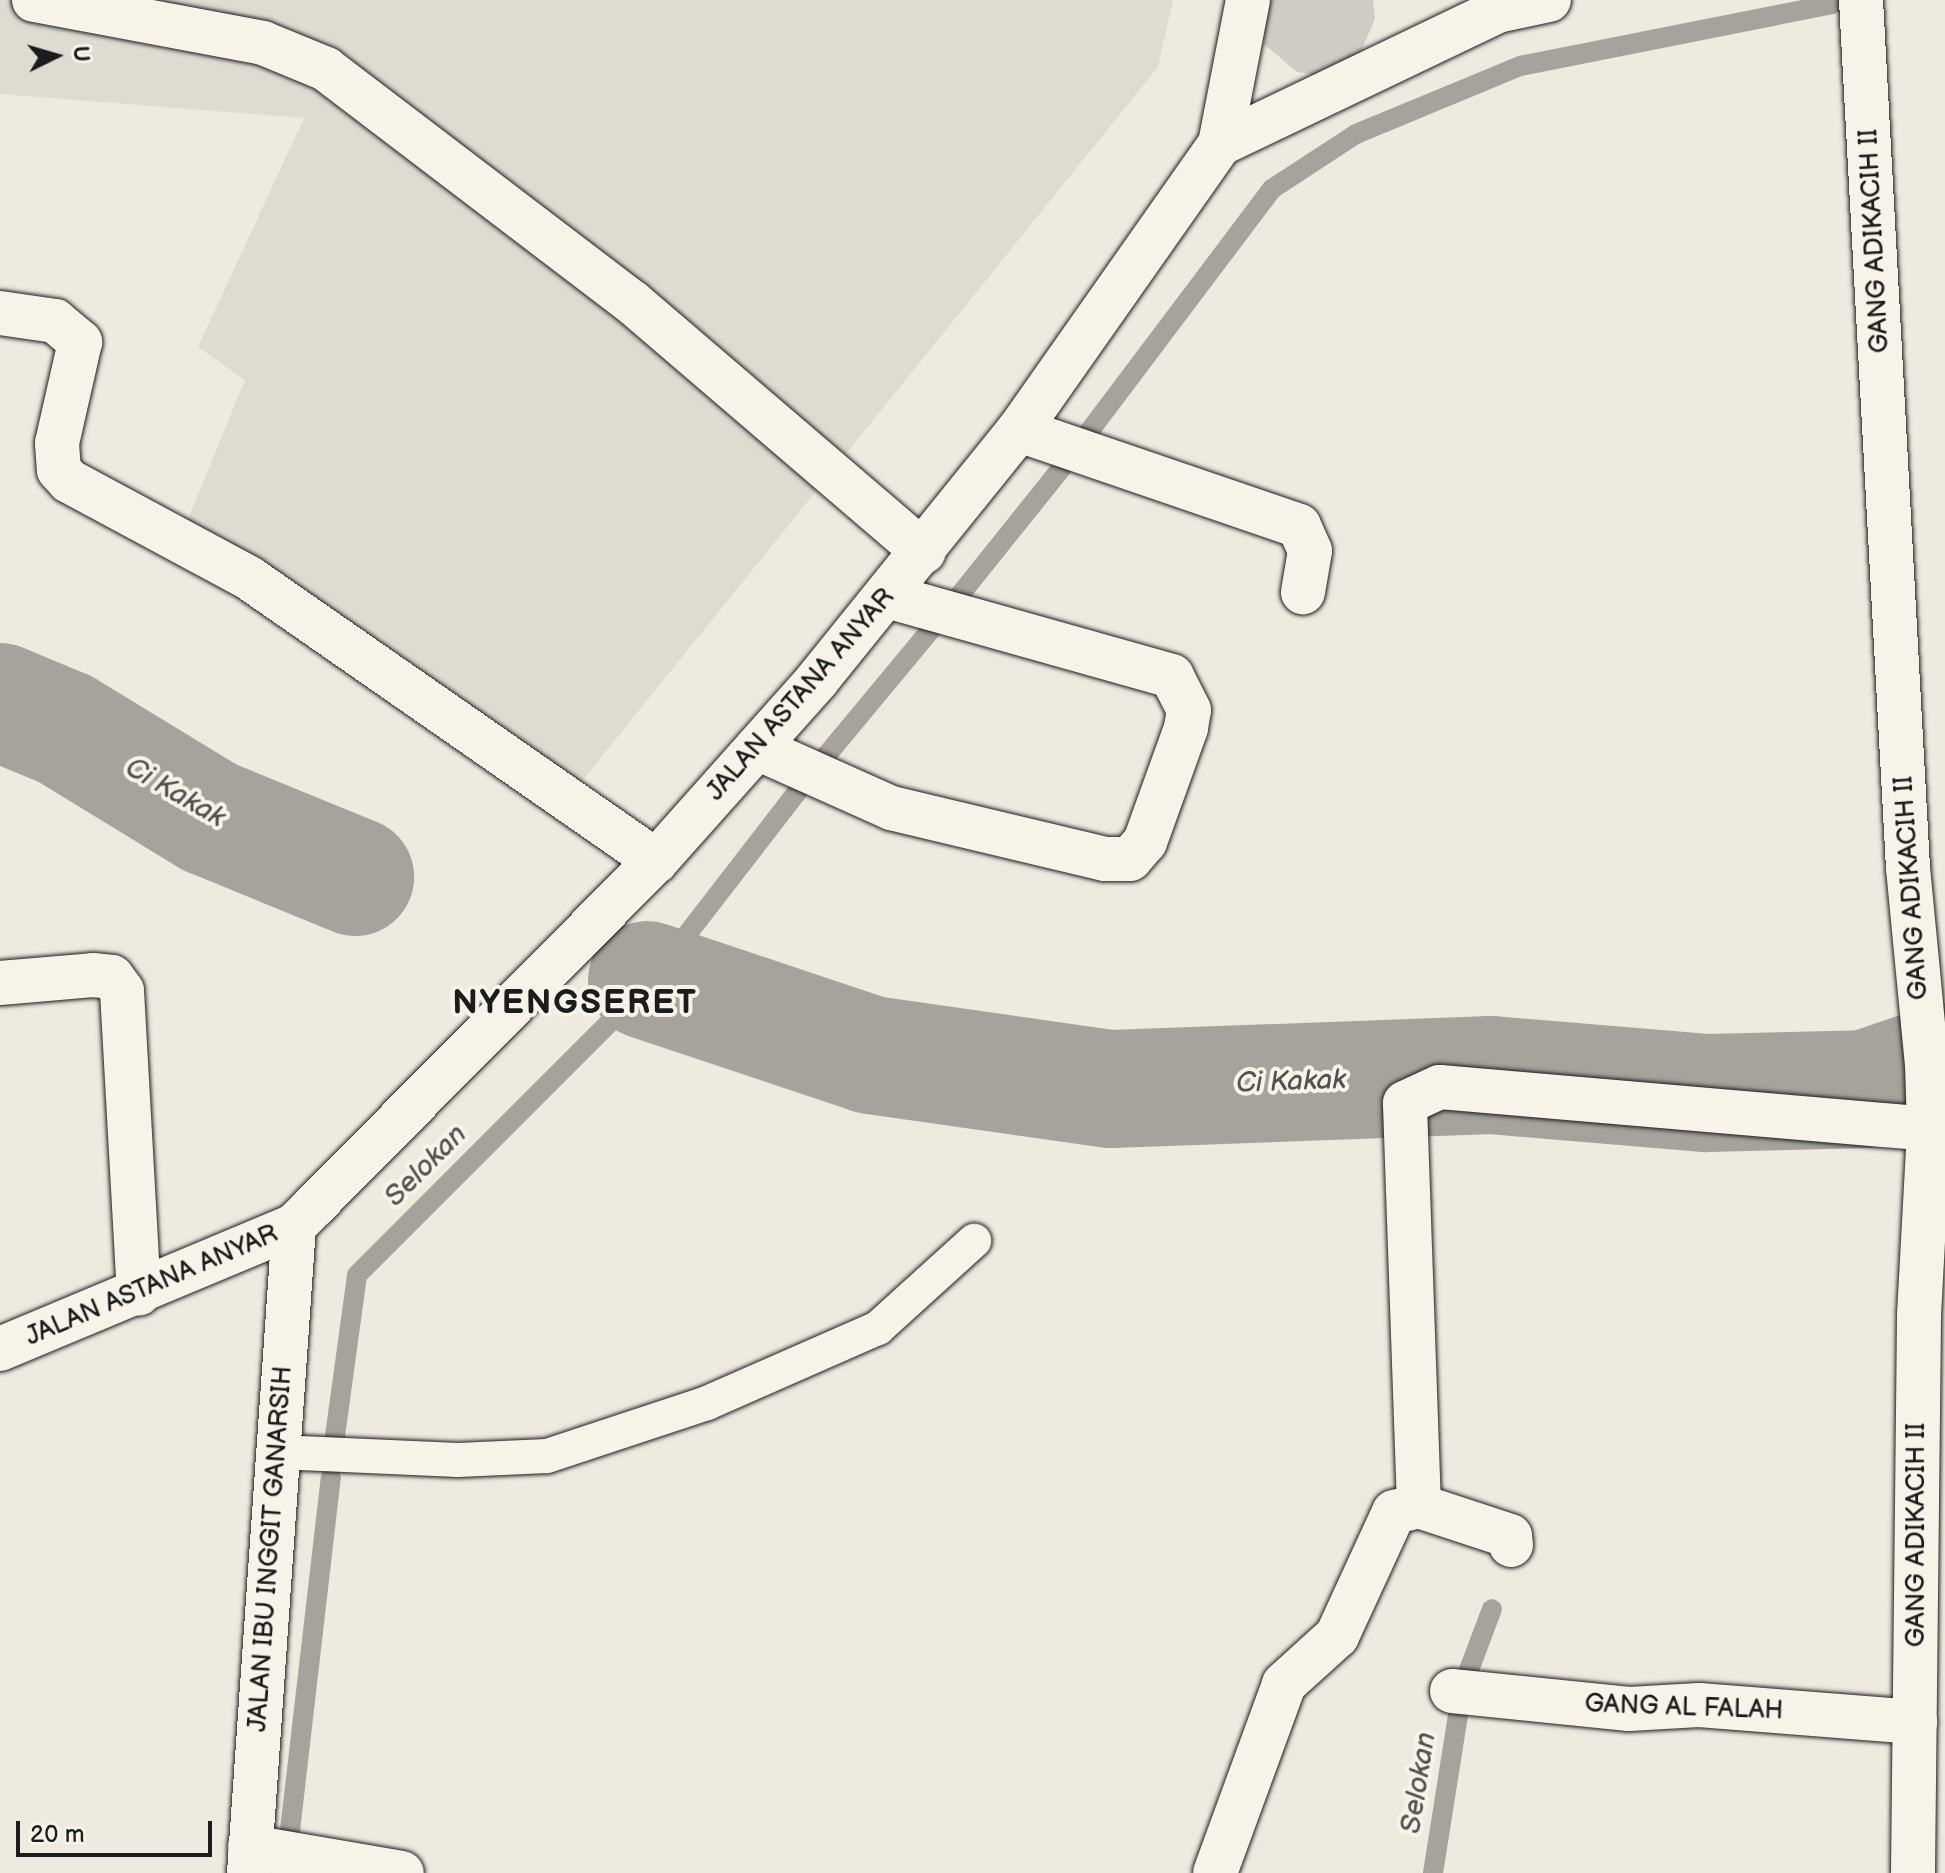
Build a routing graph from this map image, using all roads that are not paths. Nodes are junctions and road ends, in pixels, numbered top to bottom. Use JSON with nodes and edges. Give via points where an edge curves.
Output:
{"nodes":[{"id":1,"x":34,"y":0,"type":"edge"},
{"id":2,"x":1248,"y":0,"type":"edge"},
{"id":3,"x":1549,"y":0,"type":"edge"},
{"id":4,"x":1861,"y":0,"type":"edge"},
{"id":5,"x":1485,"y":6,"type":"edge"},
{"id":6,"x":1220,"y":144,"type":"junction"},
{"id":7,"x":0,"y":313,"type":"edge"},
{"id":8,"x":1019,"y":430,"type":"junction"},
{"id":9,"x":924,"y":552,"type":"junction"},
{"id":10,"x":1303,"y":592,"type":"dead end"},
{"id":11,"x":887,"y":596,"type":"junction"},
{"id":12,"x":757,"y":748,"type":"junction"},
{"id":13,"x":656,"y":861,"type":"junction"},
{"id":14,"x":0,"y":983,"type":"edge"},
{"id":15,"x":1937,"y":1127,"type":"edge"},
{"id":16,"x":294,"y":1226,"type":"junction"},
{"id":17,"x":974,"y":1241,"type":"dead end"},
{"id":18,"x":139,"y":1294,"type":"junction"},
{"id":19,"x":0,"y":1349,"type":"edge"},
{"id":20,"x":277,"y":1452,"type":"junction"},
{"id":21,"x":1419,"y":1506,"type":"junction"},
{"id":22,"x":1511,"y":1545,"type":"dead end"},
{"id":23,"x":1931,"y":1611,"type":"edge"},
{"id":24,"x":1452,"y":1691,"type":"dead end"},
{"id":25,"x":1915,"y":1722,"type":"junction"},
{"id":26,"x":250,"y":1860,"type":"edge"},
{"id":27,"x":402,"y":1873,"type":"edge"},
{"id":28,"x":1215,"y":1873,"type":"edge"},
{"id":29,"x":1913,"y":1873,"type":"edge"}],
"edges":[{"from":1,"to":9,"type":"street","via":[[263,43],[326,69],[632,302]]},
{"from":2,"to":6,"type":"street"},
{"from":3,"to":5,"type":"street","name":"JALAN ASTANA ANYAR"},
{"from":4,"to":15,"type":"street","name":"GANG ADIKACIH II","via":[[1908,868]]},
{"from":5,"to":6,"type":"street","name":"JALAN ASTANA ANYAR"},
{"from":6,"to":8,"type":"street","name":"JALAN ASTANA ANYAR"},
{"from":7,"to":13,"type":"street","via":[[55,321],[80,342],[57,443],[59,470],[69,481],[249,578]]},
{"from":8,"to":9,"type":"street","name":"JALAN ASTANA ANYAR"},
{"from":8,"to":10,"type":"street","via":[[1299,526],[1310,551]]},
{"from":9,"to":11,"type":"street","name":"JALAN ASTANA ANYAR"},
{"from":11,"to":12,"type":"street","name":"JALAN ASTANA ANYAR"},
{"from":11,"to":12,"type":"street","via":[[1172,676],[1189,710],[1145,842],[1130,859],[1105,859],[906,812]]},
{"from":12,"to":13,"type":"street","name":"JALAN ASTANA ANYAR"},
{"from":13,"to":16,"type":"street","name":"JALAN ASTANA ANYAR"},
{"from":14,"to":18,"type":"street","via":[[93,975],[112,977],[122,991]]},
{"from":15,"to":21,"type":"street","via":[[1440,1087],[1405,1103]]},
{"from":15,"to":23,"type":"street","name":"GANG ADIKACIH II"},
{"from":16,"to":18,"type":"street","name":"JALAN ASTANA ANYAR"},
{"from":16,"to":20,"type":"street","name":"JALAN IBU INGGIT GANARSIH"},
{"from":17,"to":20,"type":"lane","via":[[878,1328],[707,1403],[547,1456],[458,1460]]},
{"from":18,"to":19,"type":"street","name":"JALAN ASTANA ANYAR"},
{"from":20,"to":26,"type":"street","name":"JALAN IBU INGGIT GANARSIH"},
{"from":21,"to":22,"type":"street","via":[[1510,1536]]},
{"from":21,"to":28,"type":"street","via":[[1394,1512],[1337,1636],[1284,1684]]},
{"from":23,"to":25,"type":"street","name":"GANG ADIKACIH II"},
{"from":24,"to":25,"type":"street","name":"GANG AL FALAH","via":[[1629,1709],[1699,1705]]},
{"from":25,"to":29,"type":"street","name":"GANG ADIKACIH II"},
{"from":26,"to":27,"type":"street"}]}
